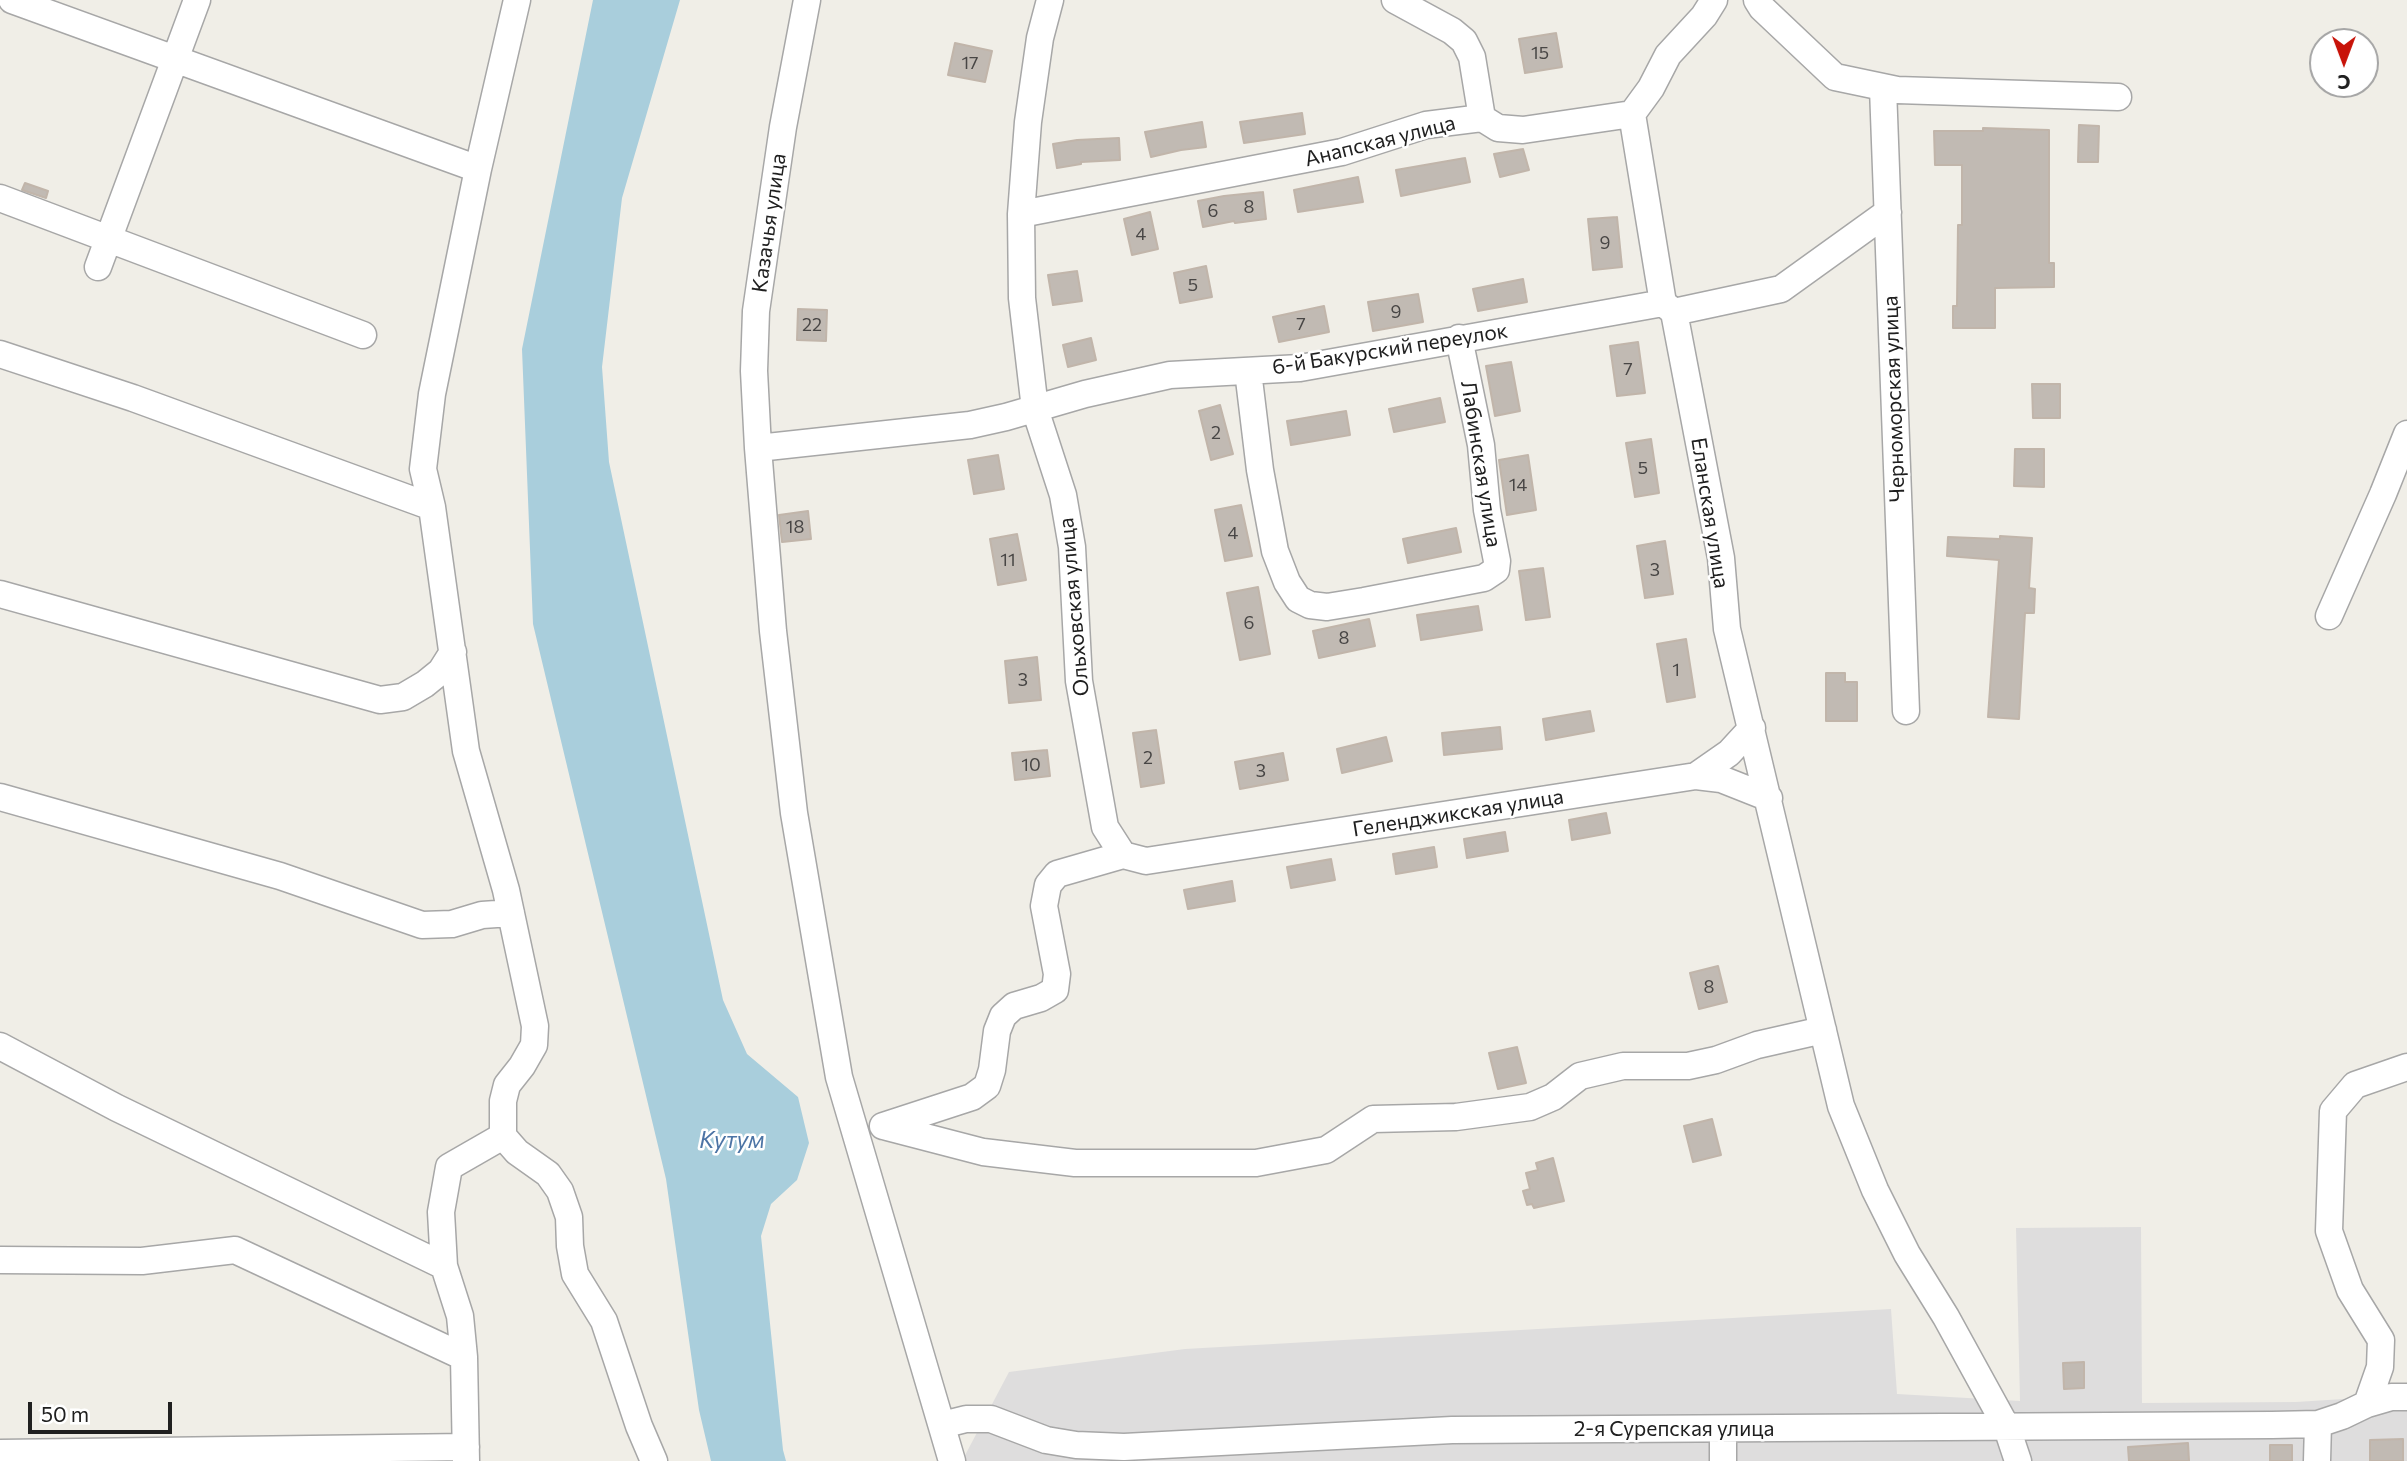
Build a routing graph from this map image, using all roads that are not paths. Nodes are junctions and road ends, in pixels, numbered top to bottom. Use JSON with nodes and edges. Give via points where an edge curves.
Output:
{"nodes":[{"id":1,"x":12,"y":0,"type":"edge"},
{"id":2,"x":197,"y":0,"type":"edge"},
{"id":3,"x":516,"y":0,"type":"edge"},
{"id":4,"x":807,"y":0,"type":"edge"},
{"id":5,"x":1050,"y":0,"type":"edge"},
{"id":6,"x":1395,"y":0,"type":"edge"},
{"id":7,"x":1714,"y":0,"type":"edge"},
{"id":8,"x":1757,"y":0,"type":"edge"},
{"id":9,"x":175,"y":60,"type":"junction"},
{"id":10,"x":1883,"y":88,"type":"junction"},
{"id":11,"x":2118,"y":97,"type":"dead end"},
{"id":12,"x":1632,"y":114,"type":"junction"},
{"id":13,"x":1482,"y":118,"type":"junction"},
{"id":14,"x":478,"y":169,"type":"junction"},
{"id":15,"x":0,"y":198,"type":"edge"},
{"id":16,"x":1888,"y":212,"type":"junction"},
{"id":17,"x":1021,"y":214,"type":"junction"},
{"id":18,"x":109,"y":239,"type":"junction"},
{"id":19,"x":99,"y":267,"type":"dead end"},
{"id":20,"x":1669,"y":308,"type":"junction"},
{"id":21,"x":363,"y":335,"type":"dead end"},
{"id":22,"x":1459,"y":338,"type":"junction"},
{"id":23,"x":0,"y":355,"type":"edge"},
{"id":24,"x":1248,"y":370,"type":"junction"},
{"id":25,"x":1035,"y":409,"type":"junction"},
{"id":26,"x":2407,"y":433,"type":"edge"},
{"id":27,"x":758,"y":449,"type":"junction"},
{"id":28,"x":432,"y":507,"type":"junction"},
{"id":29,"x":0,"y":594,"type":"edge"},
{"id":30,"x":2329,"y":615,"type":"dead end"},
{"id":31,"x":453,"y":652,"type":"junction"},
{"id":32,"x":1906,"y":711,"type":"dead end"},
{"id":33,"x":1752,"y":728,"type":"junction"},
{"id":34,"x":1696,"y":776,"type":"junction"},
{"id":35,"x":0,"y":797,"type":"edge"},
{"id":36,"x":1769,"y":798,"type":"junction"},
{"id":37,"x":1134,"y":858,"type":"junction"},
{"id":38,"x":511,"y":914,"type":"junction"},
{"id":39,"x":1823,"y":1030,"type":"junction"},
{"id":40,"x":0,"y":1046,"type":"edge"},
{"id":41,"x":2407,"y":1067,"type":"edge"},
{"id":42,"x":883,"y":1126,"type":"junction"},
{"id":43,"x":856,"y":1135,"type":"junction"},
{"id":44,"x":503,"y":1136,"type":"junction"},
{"id":45,"x":0,"y":1260,"type":"edge"},
{"id":46,"x":444,"y":1266,"type":"junction"},
{"id":47,"x":464,"y":1357,"type":"junction"},
{"id":48,"x":2407,"y":1397,"type":"edge"},
{"id":49,"x":2367,"y":1404,"type":"junction"},
{"id":50,"x":2318,"y":1424,"type":"junction"},
{"id":51,"x":942,"y":1425,"type":"junction"},
{"id":52,"x":2007,"y":1428,"type":"junction"},
{"id":53,"x":1723,"y":1429,"type":"junction"},
{"id":54,"x":0,"y":1453,"type":"edge"},
{"id":55,"x":466,"y":1454,"type":"edge"},
{"id":56,"x":654,"y":1461,"type":"edge"},
{"id":57,"x":952,"y":1461,"type":"edge"},
{"id":58,"x":1723,"y":1461,"type":"edge"},
{"id":59,"x":2018,"y":1461,"type":"edge"},
{"id":60,"x":2317,"y":1461,"type":"edge"}],
"edges":[{"from":1,"to":9,"type":"street"},
{"from":2,"to":9,"type":"street"},
{"from":3,"to":14,"type":"street"},
{"from":4,"to":27,"type":"street","name":"Казачья улица","via":[[782,127],[756,312]]},
{"from":5,"to":17,"type":"street","name":"Ольховская улица","via":[[1028,122]]},
{"from":6,"to":13,"type":"street","via":[[1464,41],[1472,57]]},
{"from":7,"to":12,"type":"street","via":[[1668,55]]},
{"from":8,"to":10,"type":"street","via":[[1835,77]]},
{"from":9,"to":14,"type":"street"},
{"from":9,"to":18,"type":"street"},
{"from":10,"to":11,"type":"street"},
{"from":10,"to":16,"type":"street","name":"Черноморская улица"},
{"from":12,"to":13,"type":"street","name":"Анапская улица","via":[[1523,130],[1498,128]]},
{"from":12,"to":20,"type":"street"},
{"from":13,"to":17,"type":"street","name":"Анапская улица","via":[[1426,125],[1342,152]]},
{"from":14,"to":28,"type":"street","via":[[432,394],[423,469]]},
{"from":15,"to":18,"type":"street"},
{"from":16,"to":20,"type":"street","name":"6-й Бакурский переулок","via":[[1781,289]]},
{"from":16,"to":32,"type":"street","name":"Черноморская улица"},
{"from":17,"to":25,"type":"street","name":"Ольховская улица","via":[[1022,298]]},
{"from":18,"to":19,"type":"street"},
{"from":18,"to":21,"type":"street"},
{"from":20,"to":22,"type":"street","name":"6-й Бакурский переулок"},
{"from":20,"to":33,"type":"street","name":"Еланская улица","via":[[1721,558],[1727,629]]},
{"from":22,"to":24,"type":"street","name":"6-й Бакурский переулок","via":[[1300,368]]},
{"from":22,"to":24,"type":"street","name":"Лабинская улица","via":[[1481,445],[1496,570],[1484,578],[1326,607],[1298,599],[1275,551]]},
{"from":23,"to":28,"type":"street","via":[[133,398]]},
{"from":24,"to":25,"type":"street","name":"6-й Бакурский переулок","via":[[1170,375]]},
{"from":25,"to":27,"type":"street","name":"6-й Бакурский переулок","via":[[970,425]]},
{"from":25,"to":37,"type":"street","name":"Ольховская улица","via":[[1063,495],[1072,547],[1079,681],[1105,827]]},
{"from":26,"to":30,"type":"street"},
{"from":27,"to":43,"type":"street","name":"Казачья улица","via":[[794,813],[839,1077]]},
{"from":28,"to":31,"type":"street"},
{"from":29,"to":31,"type":"street","via":[[380,701],[403,697],[425,684],[442,671]]},
{"from":31,"to":38,"type":"street","via":[[467,751]]},
{"from":33,"to":34,"type":"street","name":"Геленджикская улица","via":[[1729,753]]},
{"from":33,"to":36,"type":"street","name":"Еланская улица"},
{"from":34,"to":36,"type":"street","via":[[1721,779]]},
{"from":34,"to":37,"type":"street","name":"Геленджикская улица"},
{"from":35,"to":38,"type":"street","via":[[281,876],[422,925]]},
{"from":36,"to":39,"type":"street","name":"Еланская улица"},
{"from":37,"to":42,"type":"street","name":"Геленджикская улица","via":[[1057,874],[1048,885],[1044,906],[1055,990],[1014,1006],[1003,1016],[987,1086],[972,1097]]},
{"from":38,"to":44,"type":"street","via":[[535,1026],[534,1045],[507,1085]]},
{"from":39,"to":42,"type":"street","via":[[1688,1066],[1623,1066],[1580,1076],[1553,1097],[1530,1107],[1455,1117],[1373,1119],[1326,1150],[1256,1163],[1075,1163],[983,1152]]},
{"from":39,"to":52,"type":"street","name":"Еланская улица","via":[[1840,1106],[1875,1190]]},
{"from":40,"to":46,"type":"street","via":[[117,1108]]},
{"from":41,"to":49,"type":"street","via":[[2355,1085],[2333,1111],[2329,1231],[2350,1290],[2381,1340],[2380,1367]]},
{"from":42,"to":43,"type":"street"},
{"from":43,"to":51,"type":"street","name":"Казачья улица"},
{"from":44,"to":46,"type":"street","via":[[449,1167],[441,1212]]},
{"from":44,"to":56,"type":"street","via":[[548,1174],[560,1191],[569,1217],[575,1274],[604,1321]]},
{"from":45,"to":47,"type":"street","via":[[142,1261],[235,1250]]},
{"from":46,"to":47,"type":"street","via":[[460,1316]]},
{"from":47,"to":55,"type":"street"},
{"from":48,"to":49,"type":"street","name":"2-я Сурепская улица"},
{"from":49,"to":50,"type":"street","name":"2-я Сурепская улица"},
{"from":50,"to":52,"type":"street","name":"2-я Сурепская улица"},
{"from":50,"to":60,"type":"street"},
{"from":51,"to":53,"type":"street","name":"2-я Сурепская улица","via":[[991,1419],[1046,1440],[1124,1447],[1452,1430]]},
{"from":51,"to":57,"type":"street","name":"Казачья улица"},
{"from":52,"to":53,"type":"street","name":"2-я Сурепская улица"},
{"from":52,"to":59,"type":"street","name":"Еланская улица"},
{"from":53,"to":58,"type":"street"},
{"from":54,"to":55,"type":"street"}]}
